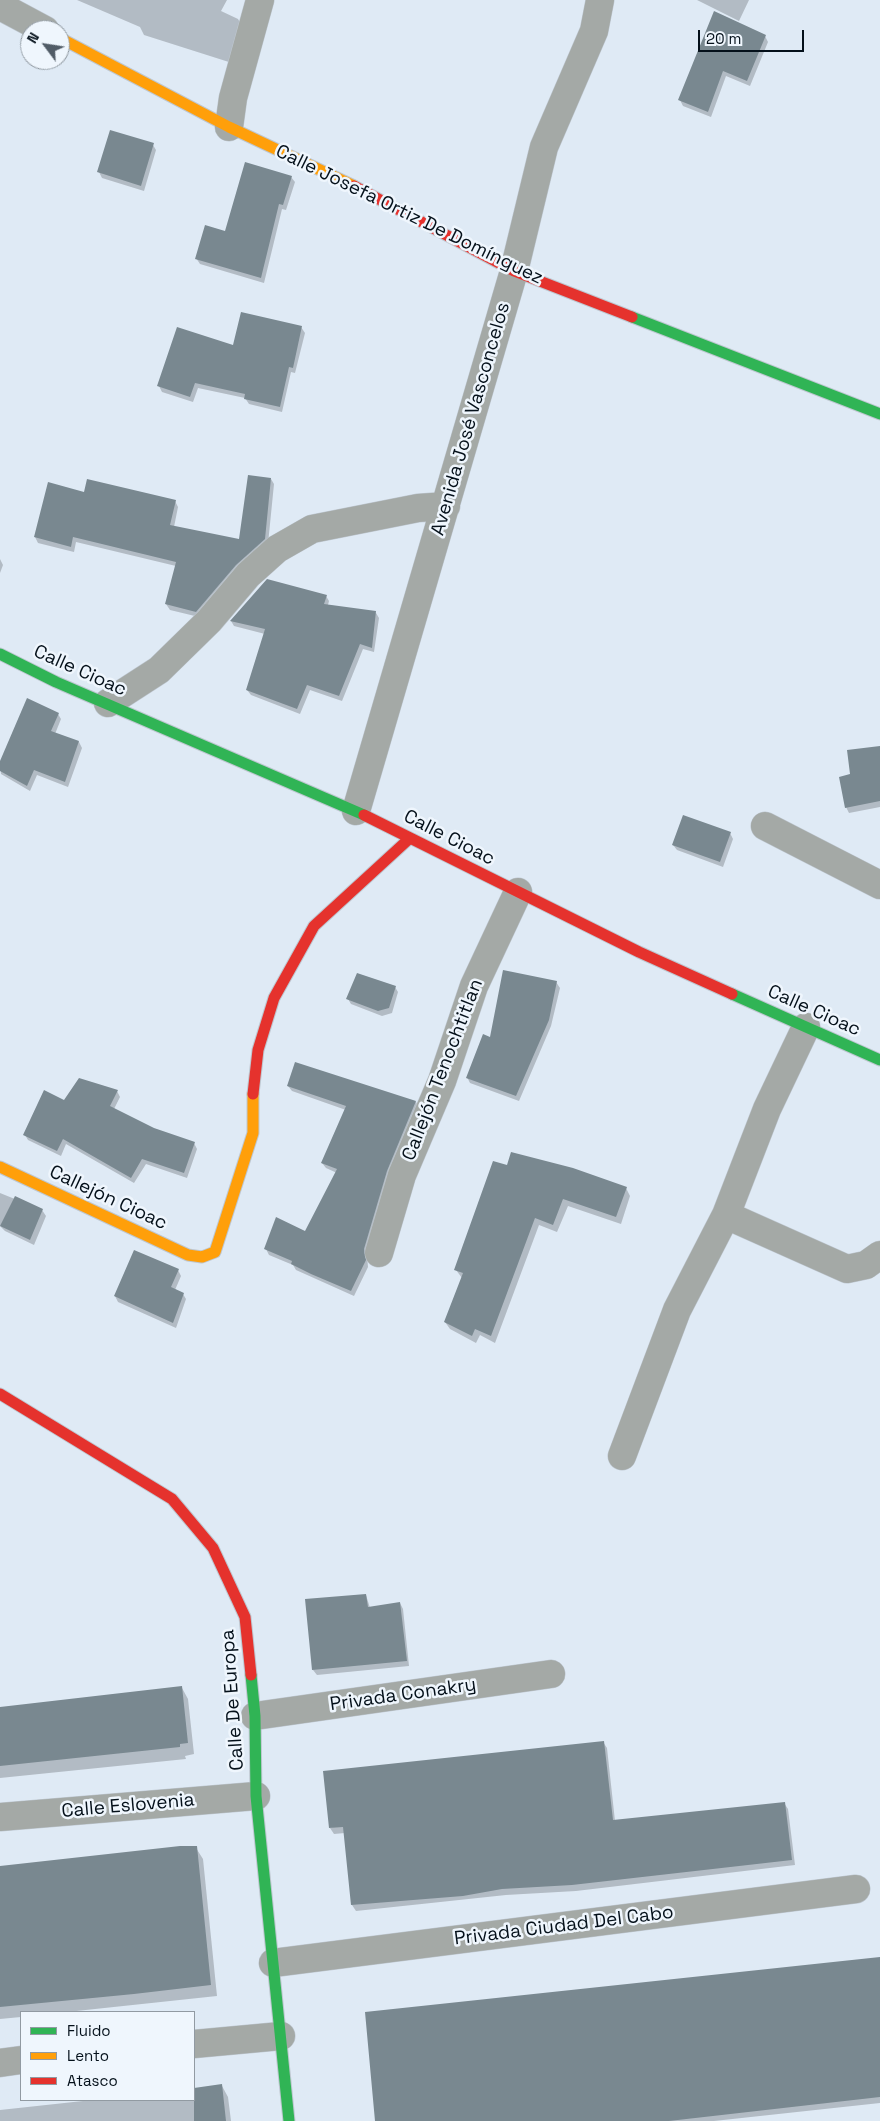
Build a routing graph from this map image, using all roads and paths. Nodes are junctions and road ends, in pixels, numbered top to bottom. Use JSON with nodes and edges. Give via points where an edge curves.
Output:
{"nodes":[{"id":1,"x":260,"y":0,"type":"edge"},
{"id":2,"x":600,"y":0,"type":"edge"},
{"id":3,"x":0,"y":6,"type":"edge"},
{"id":4,"x":26,"y":20,"type":"edge"},
{"id":5,"x":70,"y":43,"type":"edge"},
{"id":6,"x":229,"y":127,"type":"junction"},
{"id":7,"x":514,"y":271,"type":"junction"},
{"id":8,"x":880,"y":414,"type":"edge"},
{"id":9,"x":446,"y":506,"type":"junction"},
{"id":10,"x":0,"y":654,"type":"edge"},
{"id":11,"x":108,"y":704,"type":"junction"},
{"id":12,"x":356,"y":811,"type":"junction"},
{"id":13,"x":765,"y":826,"type":"dead end"},
{"id":14,"x":410,"y":838,"type":"junction"},
{"id":15,"x":880,"y":885,"type":"edge"},
{"id":16,"x":518,"y":892,"type":"junction"},
{"id":17,"x":806,"y":1027,"type":"junction"},
{"id":18,"x":880,"y":1060,"type":"edge"},
{"id":19,"x":0,"y":1167,"type":"edge"},
{"id":20,"x":726,"y":1215,"type":"junction"},
{"id":21,"x":379,"y":1253,"type":"dead end"},
{"id":22,"x":880,"y":1255,"type":"edge"},
{"id":23,"x":0,"y":1394,"type":"edge"},
{"id":24,"x":622,"y":1456,"type":"dead end"},
{"id":25,"x":551,"y":1674,"type":"dead end"},
{"id":26,"x":255,"y":1716,"type":"junction"},
{"id":27,"x":256,"y":1796,"type":"junction"},
{"id":28,"x":0,"y":1817,"type":"edge"},
{"id":29,"x":856,"y":1889,"type":"dead end"},
{"id":30,"x":273,"y":1963,"type":"junction"},
{"id":31,"x":280,"y":2036,"type":"junction"},
{"id":32,"x":195,"y":2044,"type":"edge"},
{"id":33,"x":20,"y":2060,"type":"edge"},
{"id":34,"x":0,"y":2062,"type":"edge"},
{"id":35,"x":289,"y":2121,"type":"edge"}],
"edges":[{"from":1,"to":6,"type":"street"},
{"from":2,"to":7,"type":"street","name":"Avenida José Vasconcelos","via":[[594,31],[544,147]]},
{"from":3,"to":4,"type":"street"},
{"from":5,"to":6,"type":"street","name":"Calle Josefa Ortiz De Domínguez"},
{"from":6,"to":7,"type":"street","name":"Calle Josefa Ortiz De Domínguez","via":[[331,174]]},
{"from":7,"to":8,"type":"street","name":"Calle Josefa Ortiz De Domínguez"},
{"from":7,"to":9,"type":"street","name":"Avenida José Vasconcelos"},
{"from":9,"to":11,"type":"street","via":[[418,508],[312,529],[284,545],[248,575],[209,622],[159,670]]},
{"from":9,"to":12,"type":"street","name":"Avenida José Vasconcelos"},
{"from":10,"to":11,"type":"street","name":"Calle Cioac"},
{"from":11,"to":12,"type":"street","name":"Calle Cioac"},
{"from":12,"to":14,"type":"street","name":"Calle Cioac"},
{"from":13,"to":15,"type":"street"},
{"from":14,"to":16,"type":"street","name":"Calle Cioac"},
{"from":14,"to":19,"type":"street","name":"Callejón Cioac","via":[[314,926],[274,998],[258,1050],[253,1081],[253,1133],[216,1252],[202,1257],[188,1255]]},
{"from":16,"to":17,"type":"street","name":"Calle Cioac","via":[[639,952]]},
{"from":16,"to":21,"type":"street","name":"Callejón Tenochtitlan","via":[[474,986],[442,1081],[402,1175]]},
{"from":17,"to":18,"type":"street","name":"Calle Cioac"},
{"from":17,"to":20,"type":"street","via":[[767,1109]]},
{"from":20,"to":22,"type":"street","via":[[847,1269],[866,1266]]},
{"from":20,"to":24,"type":"street","via":[[677,1310]]},
{"from":23,"to":26,"type":"street","name":"Calle De Europa","via":[[172,1498],[212,1548],[245,1617]]},
{"from":25,"to":26,"type":"street","name":"Privada Conakry"},
{"from":26,"to":27,"type":"street","name":"Calle De Europa"},
{"from":27,"to":28,"type":"street","name":"Calle Eslovenia"},
{"from":27,"to":30,"type":"street","name":"Calle De Europa"},
{"from":29,"to":30,"type":"street","name":"Privada Ciudad Del Cabo"},
{"from":30,"to":31,"type":"street","name":"Calle De Europa"},
{"from":31,"to":32,"type":"street"},
{"from":31,"to":35,"type":"street","name":"Calle De Europa"},
{"from":33,"to":34,"type":"street"}]}
